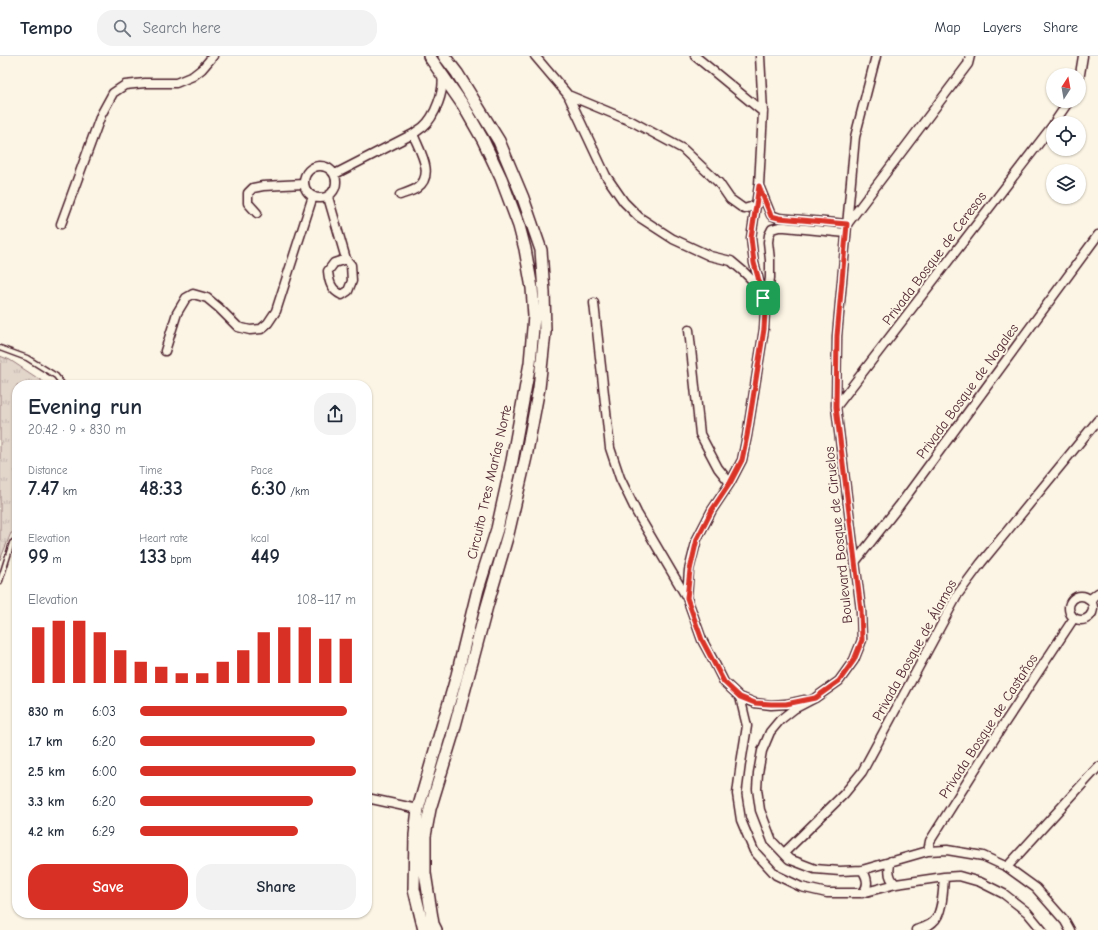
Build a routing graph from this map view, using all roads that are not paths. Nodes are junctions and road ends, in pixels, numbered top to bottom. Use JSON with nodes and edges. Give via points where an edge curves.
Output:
{"nodes":[{"id":1,"x":213,"y":56,"type":"edge"},
{"id":2,"x":429,"y":56,"type":"edge"},
{"id":3,"x":444,"y":56,"type":"edge"},
{"id":4,"x":535,"y":56,"type":"edge"},
{"id":5,"x":695,"y":56,"type":"edge"},
{"id":6,"x":760,"y":56,"type":"edge"},
{"id":7,"x":876,"y":56,"type":"edge"},
{"id":8,"x":970,"y":56,"type":"edge"},
{"id":9,"x":1083,"y":56,"type":"edge"},
{"id":10,"x":1081,"y":68,"type":"edge"},
{"id":11,"x":441,"y":72,"type":"junction"},
{"id":12,"x":568,"y":95,"type":"junction"},
{"id":13,"x":763,"y":112,"type":"junction"},
{"id":14,"x":413,"y":134,"type":"junction"},
{"id":15,"x":1046,"y":134,"type":"edge"},
{"id":16,"x":335,"y":174,"type":"junction"},
{"id":17,"x":304,"y":184,"type":"junction"},
{"id":18,"x":759,"y":186,"type":"junction"},
{"id":19,"x":400,"y":195,"type":"dead end"},
{"id":20,"x":314,"y":196,"type":"junction"},
{"id":21,"x":328,"y":197,"type":"junction"},
{"id":22,"x":757,"y":205,"type":"junction"},
{"id":23,"x":257,"y":213,"type":"dead end"},
{"id":24,"x":61,"y":224,"type":"dead end"},
{"id":25,"x":847,"y":224,"type":"junction"},
{"id":26,"x":846,"y":232,"type":"junction"},
{"id":27,"x":1098,"y":235,"type":"edge"},
{"id":28,"x":346,"y":259,"type":"dead end"},
{"id":29,"x":763,"y":298,"type":"junction"},
{"id":30,"x":594,"y":303,"type":"dead end"},
{"id":31,"x":765,"y":311,"type":"junction"},
{"id":32,"x":689,"y":330,"type":"dead end"},
{"id":33,"x":0,"y":348,"type":"edge"},
{"id":34,"x":165,"y":351,"type":"dead end"},
{"id":35,"x":59,"y":380,"type":"edge"},
{"id":36,"x":836,"y":407,"type":"junction"},
{"id":37,"x":1098,"y":420,"type":"edge"},
{"id":38,"x":730,"y":483,"type":"junction"},
{"id":39,"x":497,"y":529,"type":"junction"},
{"id":40,"x":508,"y":534,"type":"junction"},
{"id":41,"x":12,"y":543,"type":"edge"},
{"id":42,"x":855,"y":562,"type":"junction"},
{"id":43,"x":0,"y":581,"type":"edge"},
{"id":44,"x":1098,"y":593,"type":"edge"},
{"id":45,"x":687,"y":598,"type":"junction"},
{"id":46,"x":1089,"y":600,"type":"junction"},
{"id":47,"x":1074,"y":618,"type":"junction"},
{"id":48,"x":740,"y":697,"type":"junction"},
{"id":49,"x":815,"y":698,"type":"junction"},
{"id":50,"x":1098,"y":766,"type":"edge"},
{"id":51,"x":372,"y":799,"type":"edge"},
{"id":52,"x":418,"y":809,"type":"junction"},
{"id":53,"x":928,"y":851,"type":"junction"},
{"id":54,"x":784,"y":853,"type":"junction"},
{"id":55,"x":891,"y":861,"type":"junction"},
{"id":56,"x":1008,"y":867,"type":"junction"},
{"id":57,"x":862,"y":870,"type":"junction"},
{"id":58,"x":944,"y":877,"type":"junction"},
{"id":59,"x":896,"y":884,"type":"junction"},
{"id":60,"x":414,"y":889,"type":"junction"},
{"id":61,"x":427,"y":889,"type":"junction"},
{"id":62,"x":862,"y":892,"type":"junction"},
{"id":63,"x":424,"y":930,"type":"edge"},
{"id":64,"x":436,"y":930,"type":"edge"},
{"id":65,"x":916,"y":930,"type":"edge"},
{"id":66,"x":1042,"y":930,"type":"edge"},
{"id":67,"x":1070,"y":930,"type":"edge"}],
"edges":[{"from":1,"to":24,"type":"street","via":[[193,76],[176,83],[125,85],[113,93],[101,114]]},
{"from":2,"to":11,"type":"street","name":"Circuito Tres Marías Norte"},
{"from":3,"to":40,"type":"street","name":"Circuito Tres Marías Norte","via":[[499,141],[541,250],[545,332],[526,457]]},
{"from":4,"to":12,"type":"street"},
{"from":5,"to":13,"type":"street"},
{"from":6,"to":13,"type":"street"},
{"from":7,"to":25,"type":"street","name":"Boulevard Bosque de Ciruelos","via":[[855,137]]},
{"from":8,"to":25,"type":"street","via":[[968,64]]},
{"from":9,"to":10,"type":"street"},
{"from":11,"to":14,"type":"street","via":[[443,80],[440,98],[424,126]]},
{"from":11,"to":39,"type":"street","name":"Circuito Tres Marías Norte","via":[[483,140],[501,178],[519,226],[532,288],[534,316],[530,363]]},
{"from":12,"to":22,"type":"street","via":[[633,122],[684,149],[719,183],[730,199],[744,209]]},
{"from":12,"to":29,"type":"street","via":[[606,176],[624,202],[639,217],[673,240],[710,256],[731,261],[754,282]]},
{"from":13,"to":18,"type":"street"},
{"from":14,"to":16,"type":"street"},
{"from":14,"to":19,"type":"street","via":[[427,174],[417,188]]},
{"from":15,"to":36,"type":"street","name":"Privada Bosque de Ceresos"},
{"from":16,"to":17,"type":"street","via":[[326,166],[315,166],[307,172]]},
{"from":16,"to":21,"type":"street","via":[[337,184]]},
{"from":17,"to":20,"type":"street","via":[[306,191]]},
{"from":17,"to":23,"type":"street","via":[[253,188],[248,193],[248,203]]},
{"from":18,"to":22,"type":"street"},
{"from":18,"to":25,"type":"street","via":[[771,216]]},
{"from":20,"to":21,"type":"street"},
{"from":20,"to":34,"type":"street","via":[[276,311],[268,323],[261,329],[238,327],[207,298],[193,294],[186,298],[177,313]]},
{"from":21,"to":28,"type":"street"},
{"from":22,"to":29,"type":"street","via":[[751,238]]},
{"from":25,"to":26,"type":"street","name":"Boulevard Bosque de Ciruelos"},
{"from":26,"to":31,"type":"street","via":[[785,227],[772,229],[768,242],[770,278]]},
{"from":26,"to":36,"type":"street","name":"Boulevard Bosque de Ciruelos","via":[[837,336]]},
{"from":27,"to":42,"type":"street","name":"Privada Bosque de Nogales"},
{"from":29,"to":31,"type":"street"},
{"from":30,"to":45,"type":"street","via":[[610,448],[620,478],[637,513]]},
{"from":31,"to":38,"type":"street","via":[[747,436],[742,460]]},
{"from":32,"to":38,"type":"street","via":[[700,434],[718,468]]},
{"from":33,"to":35,"type":"lane","via":[[26,358]]},
{"from":36,"to":42,"type":"street","name":"Boulevard Bosque de Ciruelos"},
{"from":37,"to":54,"type":"street","name":"Privada Bosque de Álamos","via":[[958,594],[862,772],[844,794]]},
{"from":38,"to":45,"type":"street","via":[[697,539]]},
{"from":39,"to":40,"type":"street"},
{"from":39,"to":52,"type":"street","name":"Circuito Tres Marías Norte"},
{"from":40,"to":61,"type":"street","name":"Circuito Tres Marías Norte","via":[[430,810],[425,836]]},
{"from":41,"to":43,"type":"lane"},
{"from":42,"to":49,"type":"street","name":"Boulevard Bosque de Ciruelos","via":[[862,640],[854,660],[839,681]]},
{"from":44,"to":46,"type":"street"},
{"from":45,"to":48,"type":"street","via":[[702,640],[724,682]]},
{"from":46,"to":47,"type":"street","via":[[1092,609],[1090,614],[1082,619]]},
{"from":46,"to":47,"type":"street","via":[[1083,596],[1072,600],[1069,611]]},
{"from":47,"to":53,"type":"street","name":"Privada Bosque de Castaños","via":[[930,841]]},
{"from":48,"to":49,"type":"street","via":[[755,703],[771,704],[786,704]]},
{"from":48,"to":62,"type":"street","via":[[747,726],[737,794],[741,820],[754,851],[776,875],[801,888],[827,893]]},
{"from":49,"to":54,"type":"street","name":"Boulevard Bosque de Ciruelos","via":[[780,720],[770,732],[762,751],[757,789],[760,810],[772,841]]},
{"from":50,"to":56,"type":"street"},
{"from":51,"to":52,"type":"street"},
{"from":52,"to":60,"type":"street","name":"Circuito Tres Marías Norte"},
{"from":53,"to":55,"type":"street","name":"Boulevard Bosque de Ciruelos"},
{"from":53,"to":56,"type":"street","name":"Boulevard Bosque de Ciruelos","via":[[969,853]]},
{"from":54,"to":57,"type":"street","name":"Boulevard Bosque de Ciruelos","via":[[789,859],[815,869]]},
{"from":55,"to":57,"type":"street","name":"Boulevard Bosque de Ciruelos"},
{"from":55,"to":59,"type":"street","via":[[889,874]]},
{"from":56,"to":67,"type":"street","name":"Boulevard Bosque de Ciruelos","via":[[1036,888]]},
{"from":57,"to":62,"type":"street","via":[[867,882],[866,890]]},
{"from":58,"to":59,"type":"street"},
{"from":58,"to":65,"type":"street","via":[[940,909],[934,922]]},
{"from":58,"to":66,"type":"street","via":[[959,876],[980,882],[1004,894],[1027,912]]},
{"from":59,"to":62,"type":"street"},
{"from":60,"to":61,"type":"street"},
{"from":60,"to":63,"type":"street","name":"Circuito Tres Marías Norte"},
{"from":61,"to":64,"type":"street","name":"Circuito Tres Marías Norte"}]}
